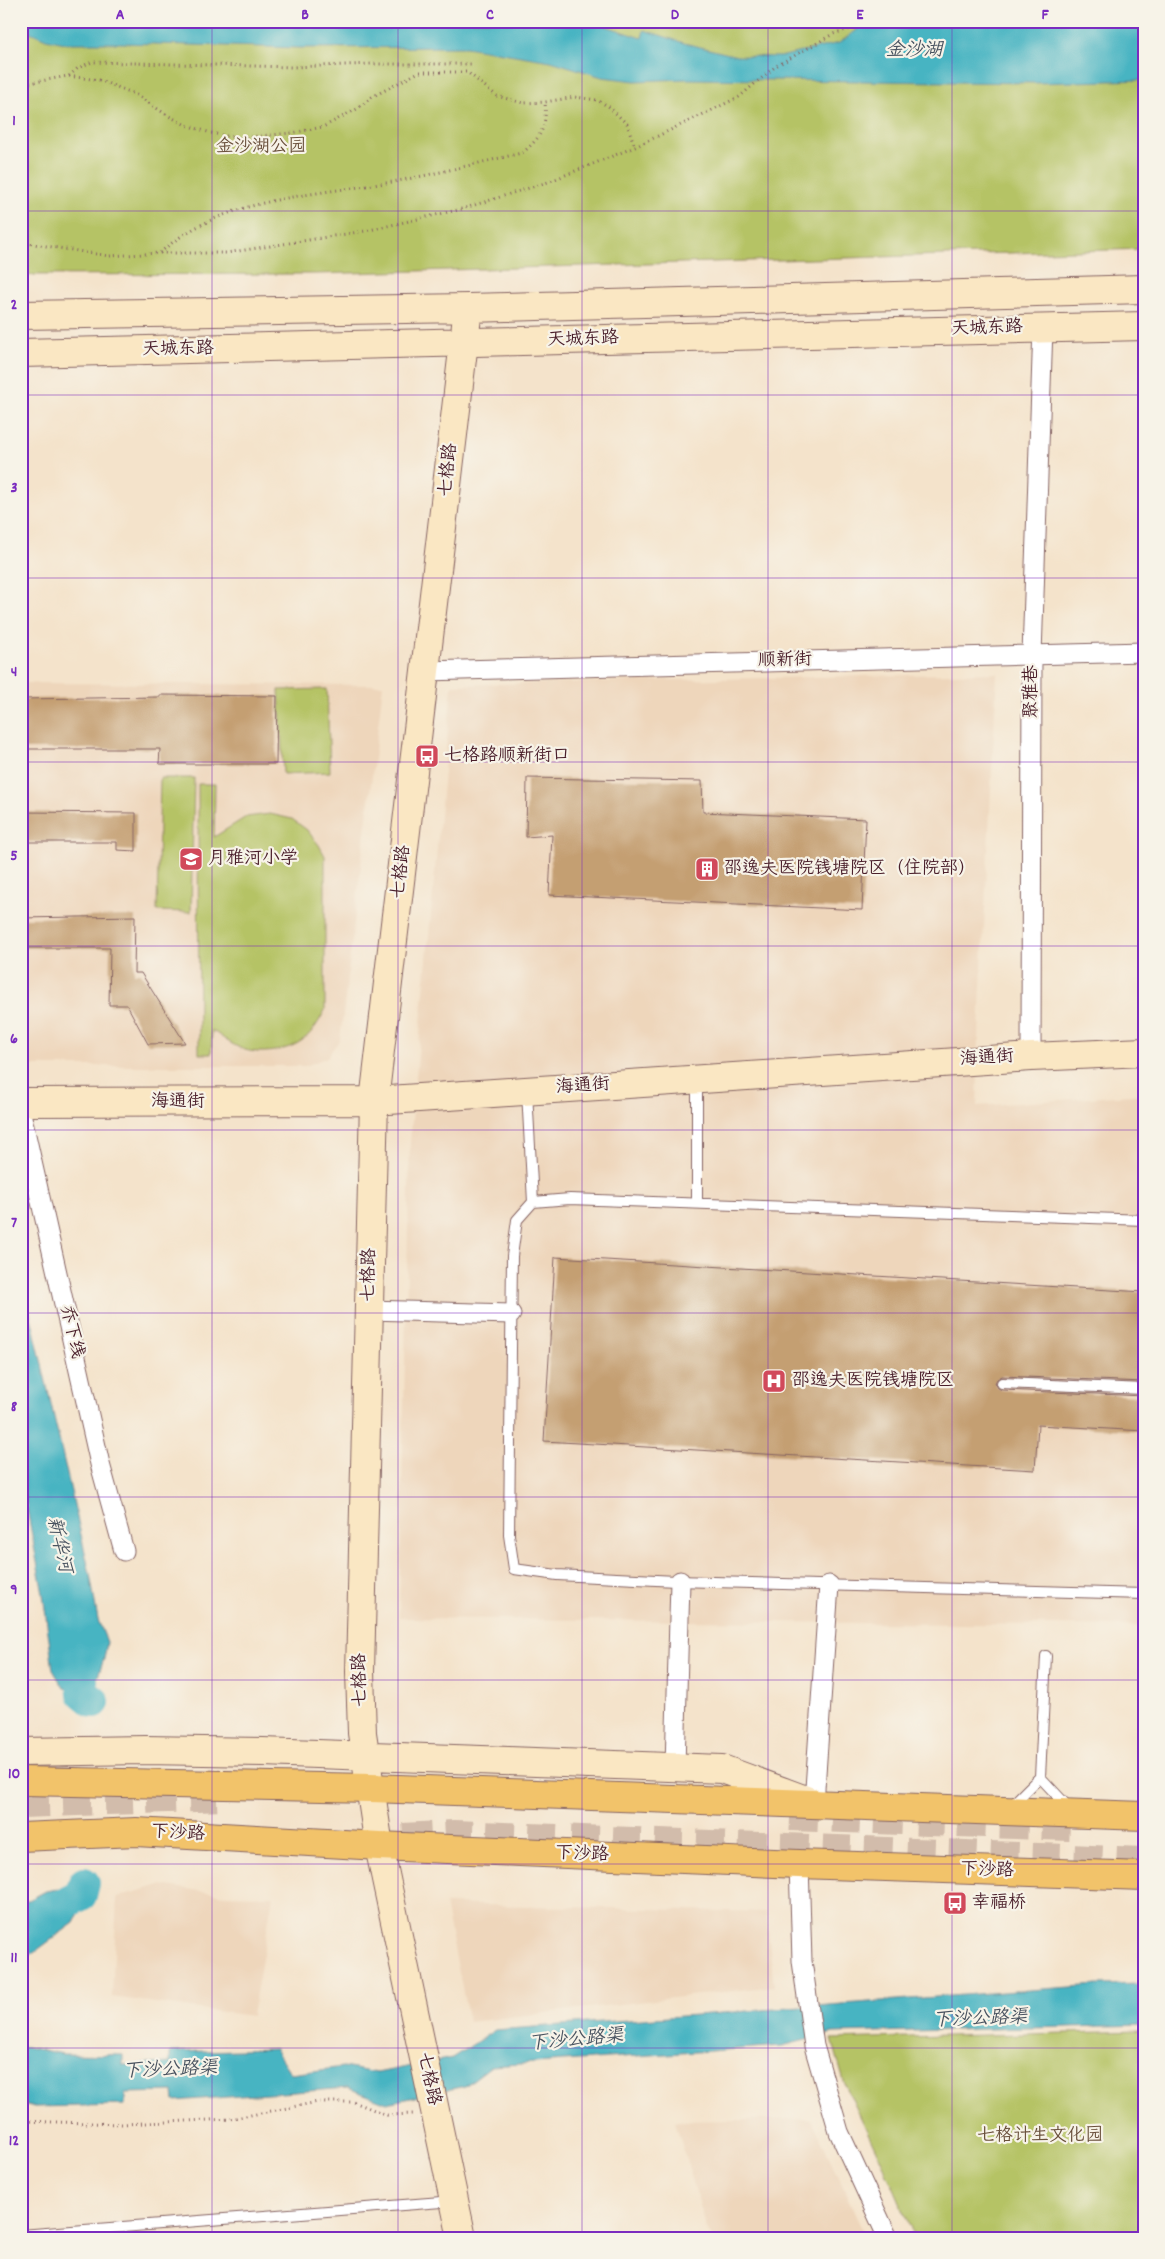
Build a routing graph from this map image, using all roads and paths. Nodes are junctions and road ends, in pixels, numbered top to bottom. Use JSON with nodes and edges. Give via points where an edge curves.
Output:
{"nodes":[{"id":1,"x":874,"y":21,"type":"edge"},
{"id":2,"x":472,"y":64,"type":"dead end"},
{"id":3,"x":68,"y":76,"type":"junction"},
{"id":4,"x":21,"y":88,"type":"edge"},
{"id":5,"x":545,"y":102,"type":"junction"},
{"id":6,"x":635,"y":147,"type":"junction"},
{"id":7,"x":21,"y":242,"type":"edge"},
{"id":8,"x":160,"y":253,"type":"junction"},
{"id":9,"x":1144,"y":288,"type":"edge"},
{"id":10,"x":468,"y":308,"type":"junction"},
{"id":11,"x":21,"y":315,"type":"edge"},
{"id":12,"x":1144,"y":326,"type":"edge"},
{"id":13,"x":1043,"y":327,"type":"junction"},
{"id":14,"x":463,"y":343,"type":"junction"},
{"id":15,"x":21,"y":353,"type":"edge"},
{"id":16,"x":1144,"y":652,"type":"edge"},
{"id":17,"x":1032,"y":655,"type":"junction"},
{"id":18,"x":426,"y":670,"type":"junction"},
{"id":19,"x":1144,"y":1052,"type":"edge"},
{"id":20,"x":1031,"y":1056,"type":"junction"},
{"id":21,"x":697,"y":1079,"type":"junction"},
{"id":22,"x":527,"y":1091,"type":"junction"},
{"id":23,"x":374,"y":1101,"type":"junction"},
{"id":24,"x":21,"y":1102,"type":"edge"},
{"id":25,"x":21,"y":1113,"type":"edge"},
{"id":26,"x":533,"y":1202,"type":"junction"},
{"id":27,"x":697,"y":1203,"type":"junction"},
{"id":28,"x":1144,"y":1220,"type":"edge"},
{"id":29,"x":369,"y":1310,"type":"junction"},
{"id":30,"x":512,"y":1314,"type":"junction"},
{"id":31,"x":1002,"y":1383,"type":"dead end"},
{"id":32,"x":1144,"y":1388,"type":"edge"},
{"id":33,"x":124,"y":1551,"type":"dead end"},
{"id":34,"x":680,"y":1581,"type":"junction"},
{"id":35,"x":829,"y":1585,"type":"junction"},
{"id":36,"x":1144,"y":1594,"type":"edge"},
{"id":37,"x":1046,"y":1656,"type":"dead end"},
{"id":38,"x":21,"y":1752,"type":"edge"},
{"id":39,"x":366,"y":1755,"type":"junction"},
{"id":40,"x":675,"y":1767,"type":"junction"},
{"id":41,"x":1040,"y":1777,"type":"junction"},
{"id":42,"x":21,"y":1781,"type":"edge"},
{"id":43,"x":372,"y":1788,"type":"junction"},
{"id":44,"x":814,"y":1803,"type":"junction"},
{"id":45,"x":1006,"y":1811,"type":"junction"},
{"id":46,"x":1074,"y":1814,"type":"junction"},
{"id":47,"x":1144,"y":1816,"type":"edge"},
{"id":48,"x":21,"y":1836,"type":"edge"},
{"id":49,"x":380,"y":1846,"type":"junction"},
{"id":50,"x":800,"y":1864,"type":"junction"},
{"id":51,"x":1144,"y":1876,"type":"edge"},
{"id":52,"x":436,"y":2114,"type":"junction"},
{"id":53,"x":21,"y":2121,"type":"edge"},
{"id":54,"x":455,"y":2201,"type":"junction"},
{"id":55,"x":21,"y":2235,"type":"edge"},
{"id":56,"x":462,"y":2238,"type":"edge"},
{"id":57,"x":888,"y":2238,"type":"edge"}],
"edges":[{"from":1,"to":6,"type":"path","via":[[833,34],[776,66],[739,97]]},
{"from":2,"to":3,"type":"path","via":[[292,67],[92,62]]},
{"from":3,"to":4,"type":"path"},
{"from":3,"to":5,"type":"path","via":[[116,85],[186,125],[237,138],[323,128],[419,72],[468,72],[497,96],[523,103]]},
{"from":5,"to":6,"type":"path","via":[[575,97],[597,100],[627,124]]},
{"from":5,"to":8,"type":"path","via":[[544,128],[536,142],[522,153],[402,180],[258,205],[208,222],[176,238]]},
{"from":6,"to":8,"type":"path","via":[[548,182],[462,209],[365,231],[226,253]]},
{"from":7,"to":8,"type":"path","via":[[109,256]]},
{"from":9,"to":10,"type":"street","name":"天城东路"},
{"from":10,"to":11,"type":"street","name":"天城东路"},
{"from":10,"to":14,"type":"street","name":"七格路"},
{"from":12,"to":13,"type":"street","name":"天城东路"},
{"from":13,"to":14,"type":"street","name":"天城东路"},
{"from":13,"to":17,"type":"street","name":"聚雅巷"},
{"from":14,"to":15,"type":"street","name":"天城东路"},
{"from":14,"to":18,"type":"street","name":"七格路"},
{"from":16,"to":17,"type":"street","name":"顺新街"},
{"from":17,"to":18,"type":"street","name":"顺新街"},
{"from":17,"to":20,"type":"street","name":"聚雅巷"},
{"from":18,"to":23,"type":"street","name":"七格路"},
{"from":19,"to":20,"type":"street","name":"海通街"},
{"from":20,"to":21,"type":"street","name":"海通街"},
{"from":21,"to":22,"type":"street","name":"海通街"},
{"from":21,"to":27,"type":"lane"},
{"from":22,"to":23,"type":"street","name":"海通街"},
{"from":22,"to":26,"type":"lane"},
{"from":23,"to":24,"type":"street","name":"海通街"},
{"from":23,"to":29,"type":"street","name":"七格路"},
{"from":25,"to":33,"type":"street","name":"乔下线","via":[[100,1464]]},
{"from":26,"to":27,"type":"lane","via":[[570,1199]]},
{"from":26,"to":30,"type":"lane","via":[[517,1220],[512,1256]]},
{"from":27,"to":28,"type":"lane"},
{"from":29,"to":30,"type":"street"},
{"from":29,"to":39,"type":"street","name":"七格路","via":[[360,1672]]},
{"from":30,"to":34,"type":"lane","via":[[509,1535],[514,1569],[557,1575]]},
{"from":31,"to":32,"type":"lane"},
{"from":34,"to":35,"type":"lane"},
{"from":34,"to":40,"type":"street"},
{"from":35,"to":36,"type":"lane"},
{"from":35,"to":44,"type":"street"},
{"from":37,"to":41,"type":"lane"},
{"from":38,"to":39,"type":"street","via":[[145,1750]]},
{"from":39,"to":40,"type":"street"},
{"from":39,"to":43,"type":"street","name":"七格路"},
{"from":40,"to":44,"type":"street","via":[[722,1769]]},
{"from":41,"to":45,"type":"lane"},
{"from":41,"to":46,"type":"lane"},
{"from":42,"to":43,"type":"main road"},
{"from":43,"to":44,"type":"main road"},
{"from":43,"to":49,"type":"street","name":"七格路"},
{"from":44,"to":45,"type":"main road"},
{"from":45,"to":46,"type":"main road"},
{"from":46,"to":47,"type":"main road"},
{"from":48,"to":49,"type":"main road","name":"下沙路","via":[[136,1832]]},
{"from":49,"to":50,"type":"main road","name":"下沙路"},
{"from":49,"to":52,"type":"street","name":"七格路"},
{"from":50,"to":51,"type":"main road","name":"下沙路"},
{"from":50,"to":57,"type":"street","via":[[802,1961],[814,2046],[839,2132]]},
{"from":52,"to":53,"type":"path","via":[[387,2114],[354,2102],[318,2102],[230,2119],[123,2124]]},
{"from":52,"to":54,"type":"street","name":"七格路"},
{"from":54,"to":55,"type":"lane"},
{"from":54,"to":56,"type":"street","name":"七格路"}]}
